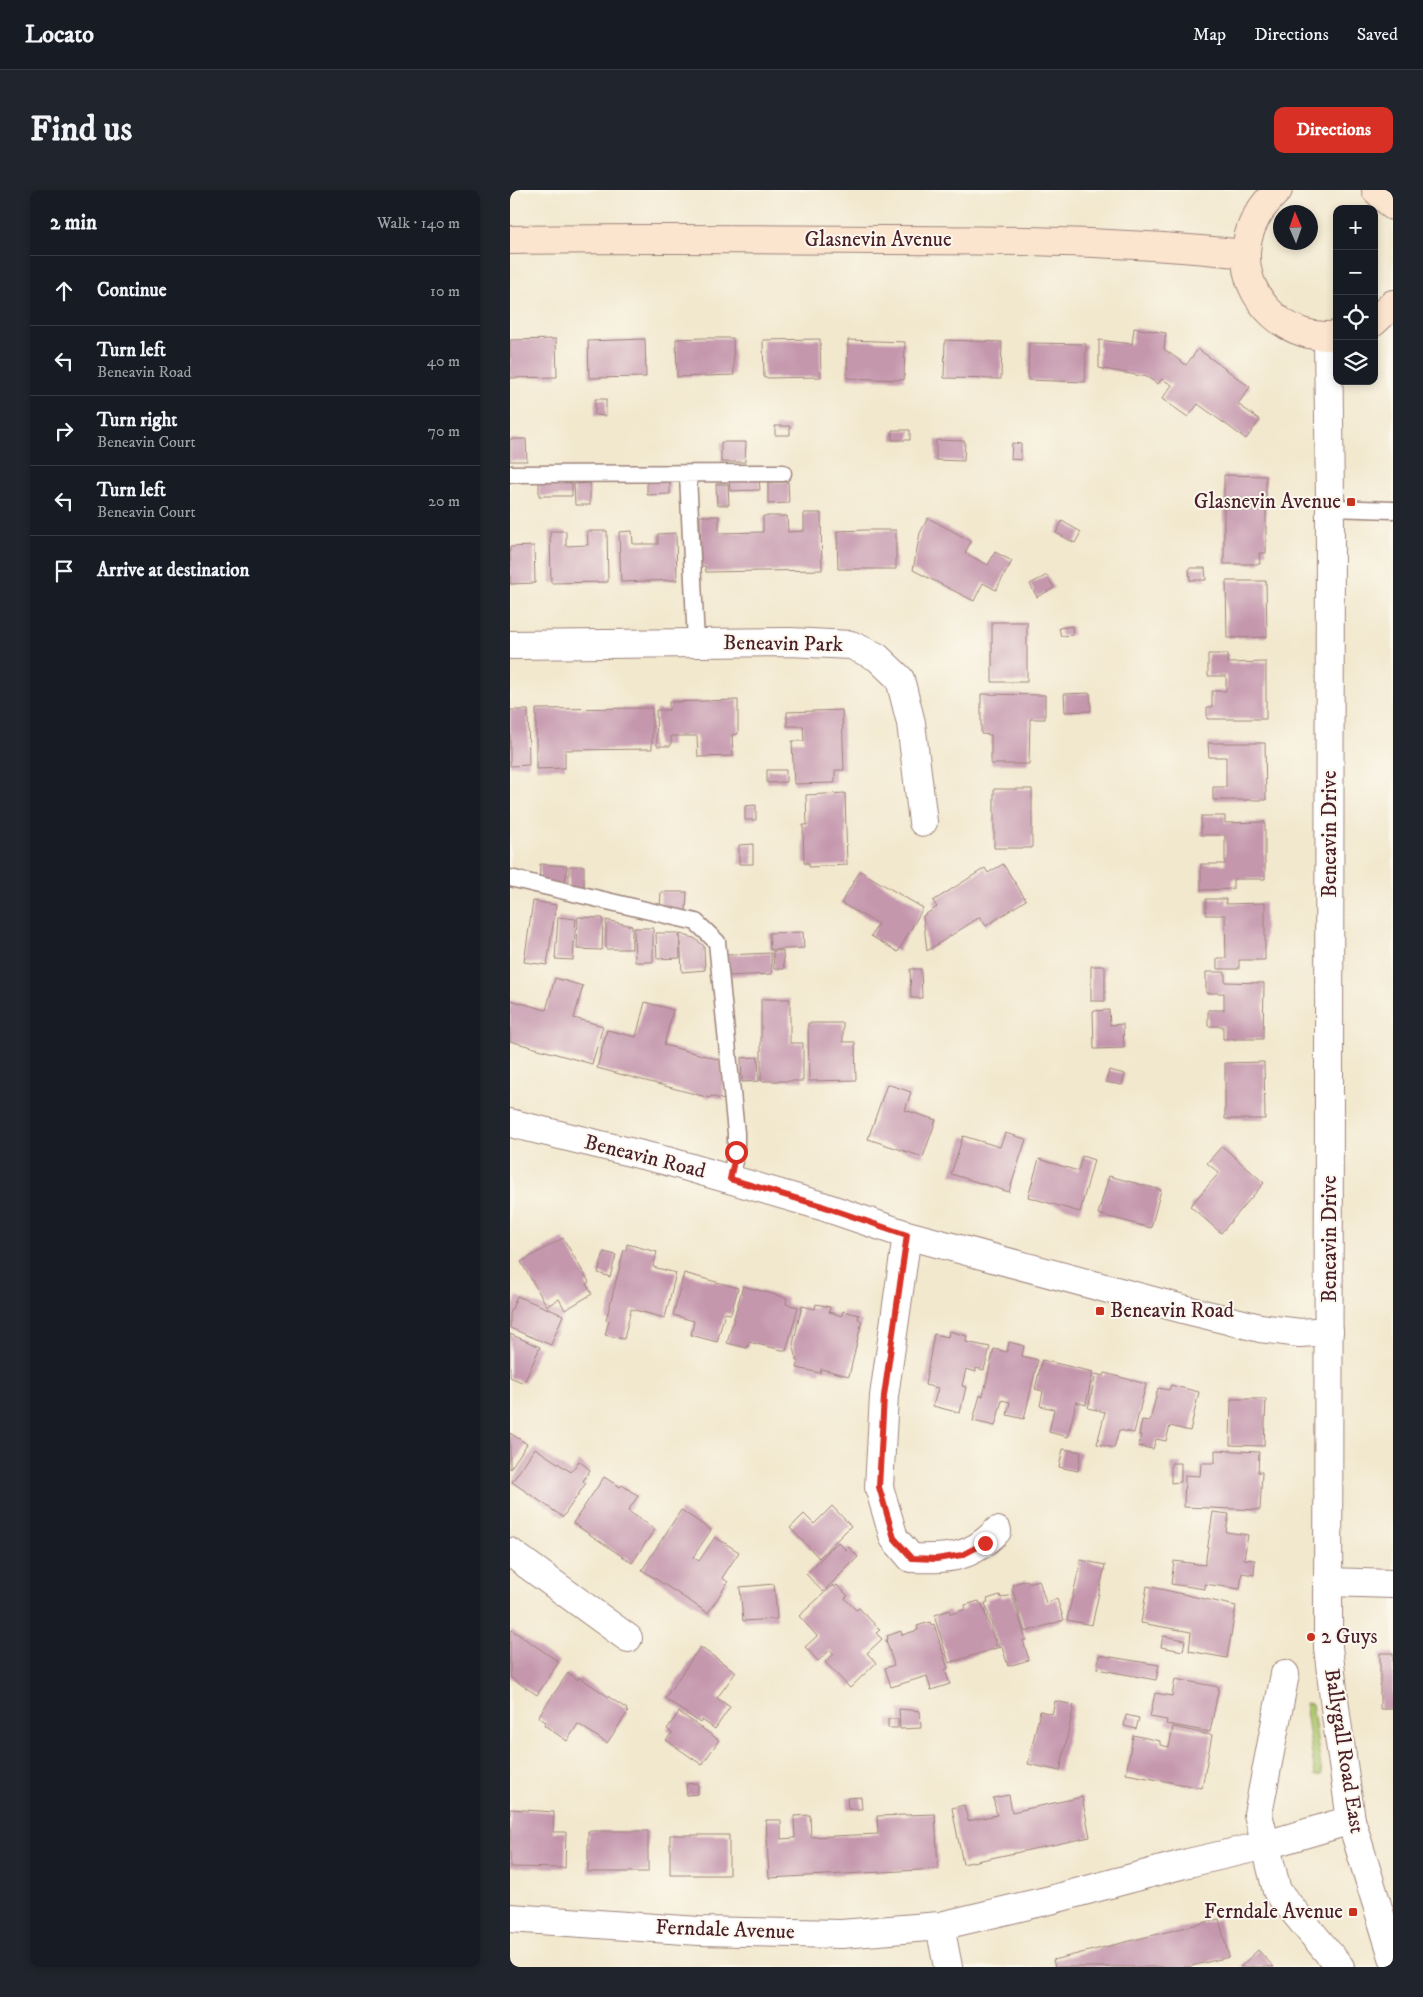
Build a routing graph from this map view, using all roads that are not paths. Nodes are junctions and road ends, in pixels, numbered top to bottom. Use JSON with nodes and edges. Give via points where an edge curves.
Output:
{"nodes":[{"id":1,"x":1278,"y":190,"type":"edge"},
{"id":2,"x":1376,"y":190,"type":"edge"},
{"id":3,"x":1393,"y":206,"type":"edge"},
{"id":4,"x":510,"y":240,"type":"edge"},
{"id":5,"x":1245,"y":254,"type":"junction"},
{"id":6,"x":1393,"y":304,"type":"edge"},
{"id":7,"x":1378,"y":318,"type":"edge"},
{"id":8,"x":1332,"y":336,"type":"edge"},
{"id":9,"x":784,"y":473,"type":"dead end"},
{"id":10,"x":510,"y":474,"type":"edge"},
{"id":11,"x":688,"y":475,"type":"junction"},
{"id":12,"x":1330,"y":508,"type":"junction"},
{"id":13,"x":1393,"y":510,"type":"edge"},
{"id":14,"x":696,"y":643,"type":"junction"},
{"id":15,"x":510,"y":645,"type":"edge"},
{"id":16,"x":924,"y":822,"type":"dead end"},
{"id":17,"x":510,"y":878,"type":"edge"},
{"id":18,"x":512,"y":1129,"type":"edge"},
{"id":19,"x":730,"y":1179,"type":"junction"},
{"id":20,"x":907,"y":1235,"type":"junction"},
{"id":21,"x":1330,"y":1331,"type":"junction"},
{"id":22,"x":997,"y":1531,"type":"dead end"},
{"id":23,"x":510,"y":1552,"type":"edge"},
{"id":24,"x":1328,"y":1582,"type":"junction"},
{"id":25,"x":1393,"y":1584,"type":"edge"},
{"id":26,"x":628,"y":1638,"type":"dead end"},
{"id":27,"x":1285,"y":1674,"type":"dead end"},
{"id":28,"x":1351,"y":1820,"type":"junction"},
{"id":29,"x":1266,"y":1846,"type":"junction"},
{"id":30,"x":510,"y":1918,"type":"edge"},
{"id":31,"x":940,"y":1926,"type":"junction"},
{"id":32,"x":1393,"y":1957,"type":"edge"},
{"id":33,"x":948,"y":1967,"type":"edge"},
{"id":34,"x":1340,"y":1967,"type":"edge"}],
"edges":[{"from":1,"to":5,"type":"main road","via":[[1260,208],[1249,231]]},
{"from":2,"to":3,"type":"main road"},
{"from":4,"to":5,"type":"main road","name":"Glasnevin Avenue","via":[[979,240],[1193,248]]},
{"from":5,"to":8,"type":"main road","via":[[1250,281],[1262,304],[1280,321],[1303,333]]},
{"from":6,"to":7,"type":"main road"},
{"from":8,"to":12,"type":"street","name":"Beneavin Drive"},
{"from":9,"to":11,"type":"lane"},
{"from":10,"to":11,"type":"lane"},
{"from":11,"to":14,"type":"lane"},
{"from":12,"to":13,"type":"lane"},
{"from":12,"to":21,"type":"street","name":"Beneavin Drive"},
{"from":14,"to":15,"type":"street","name":"Beneavin Park"},
{"from":14,"to":16,"type":"street","name":"Beneavin Park","via":[[851,645],[877,657],[900,679],[911,723]]},
{"from":17,"to":19,"type":"lane","via":[[696,922],[717,942],[736,1134]]},
{"from":18,"to":19,"type":"street","name":"Beneavin Road","via":[[667,1161]]},
{"from":19,"to":20,"type":"street","name":"Beneavin Road"},
{"from":20,"to":21,"type":"street","name":"Beneavin Road","via":[[1260,1328],[1300,1333]]},
{"from":20,"to":22,"type":"street","via":[[884,1396],[879,1487],[894,1538],[912,1558],[936,1559],[962,1555],[985,1543]]},
{"from":21,"to":24,"type":"street","name":"Ballygall Road East"},
{"from":23,"to":26,"type":"street"},
{"from":24,"to":25,"type":"street"},
{"from":24,"to":28,"type":"street","name":"Ballygall Road East","via":[[1328,1646]]},
{"from":27,"to":29,"type":"street","via":[[1258,1814]]},
{"from":28,"to":29,"type":"street","name":"Ferndale Avenue"},
{"from":28,"to":32,"type":"street","name":"Ballygall Road East"},
{"from":29,"to":31,"type":"street","name":"Ferndale Avenue"},
{"from":29,"to":34,"type":"street","via":[[1277,1891]]},
{"from":30,"to":31,"type":"street","name":"Ferndale Avenue","via":[[699,1931],[841,1934]]},
{"from":31,"to":33,"type":"street"}]}
